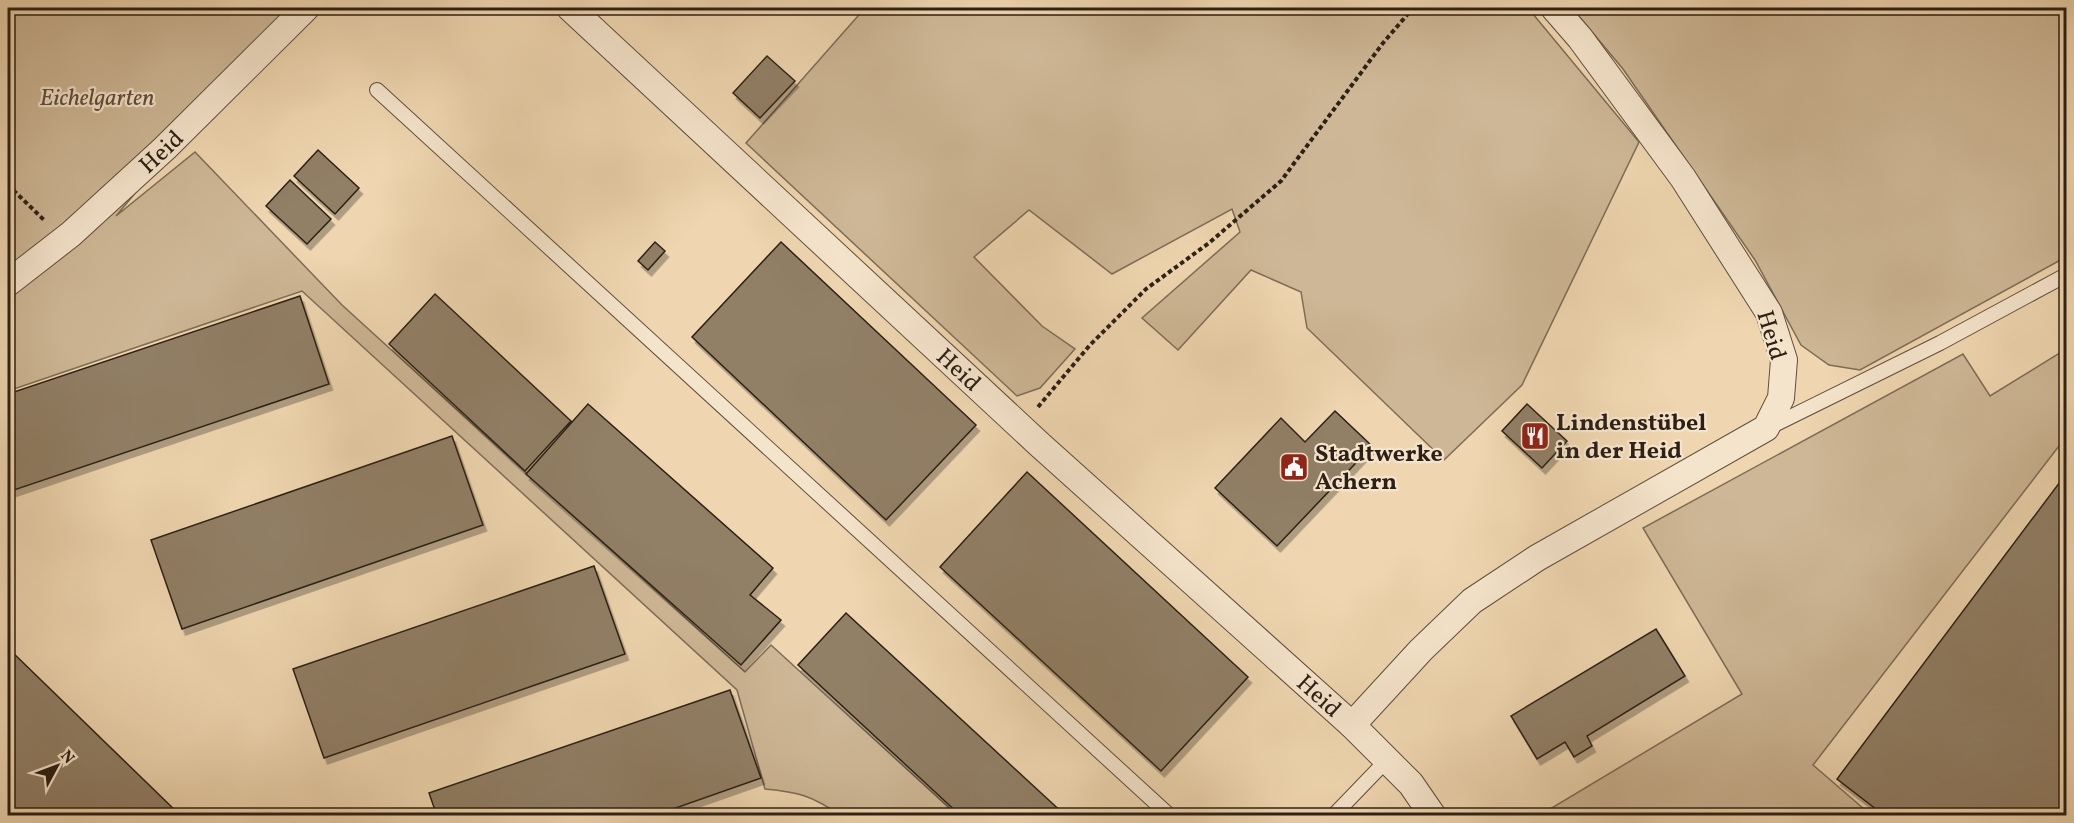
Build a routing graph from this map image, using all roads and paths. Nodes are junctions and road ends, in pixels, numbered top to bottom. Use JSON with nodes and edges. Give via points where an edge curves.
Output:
{"nodes":[{"id":1,"x":306,"y":8,"type":"edge"},
{"id":2,"x":570,"y":8,"type":"edge"},
{"id":3,"x":1413,"y":8,"type":"edge"},
{"id":4,"x":1554,"y":8,"type":"edge"},
{"id":5,"x":377,"y":90,"type":"dead end"},
{"id":6,"x":8,"y":185,"type":"edge"},
{"id":7,"x":71,"y":234,"type":"junction"},
{"id":8,"x":2067,"y":275,"type":"edge"},
{"id":9,"x":8,"y":283,"type":"edge"},
{"id":10,"x":1021,"y":428,"type":"junction"},
{"id":11,"x":1766,"y":429,"type":"junction"},
{"id":12,"x":1352,"y":725,"type":"junction"},
{"id":13,"x":1388,"y":760,"type":"junction"},
{"id":14,"x":1170,"y":816,"type":"edge"},
{"id":15,"x":1333,"y":816,"type":"edge"},
{"id":16,"x":1433,"y":816,"type":"edge"}],
"edges":[{"from":1,"to":7,"type":"street","name":"Heid","via":[[165,148]]},
{"from":2,"to":10,"type":"street","name":"Heid"},
{"from":3,"to":10,"type":"path","via":[[1281,181],[1209,243],[1146,289],[1090,345]]},
{"from":4,"to":11,"type":"street","name":"Heid","via":[[1683,178],[1769,313],[1784,360],[1781,398]]},
{"from":5,"to":14,"type":"lane"},
{"from":6,"to":7,"type":"path","via":[[44,221]]},
{"from":7,"to":9,"type":"street","name":"Heid"},
{"from":8,"to":11,"type":"lane"},
{"from":10,"to":12,"type":"street","name":"Heid"},
{"from":11,"to":12,"type":"street","name":"Heid","via":[[1537,558],[1472,601]]},
{"from":12,"to":13,"type":"street","name":"Heid"},
{"from":13,"to":15,"type":"lane"},
{"from":13,"to":16,"type":"street","name":"Heid"}]}
